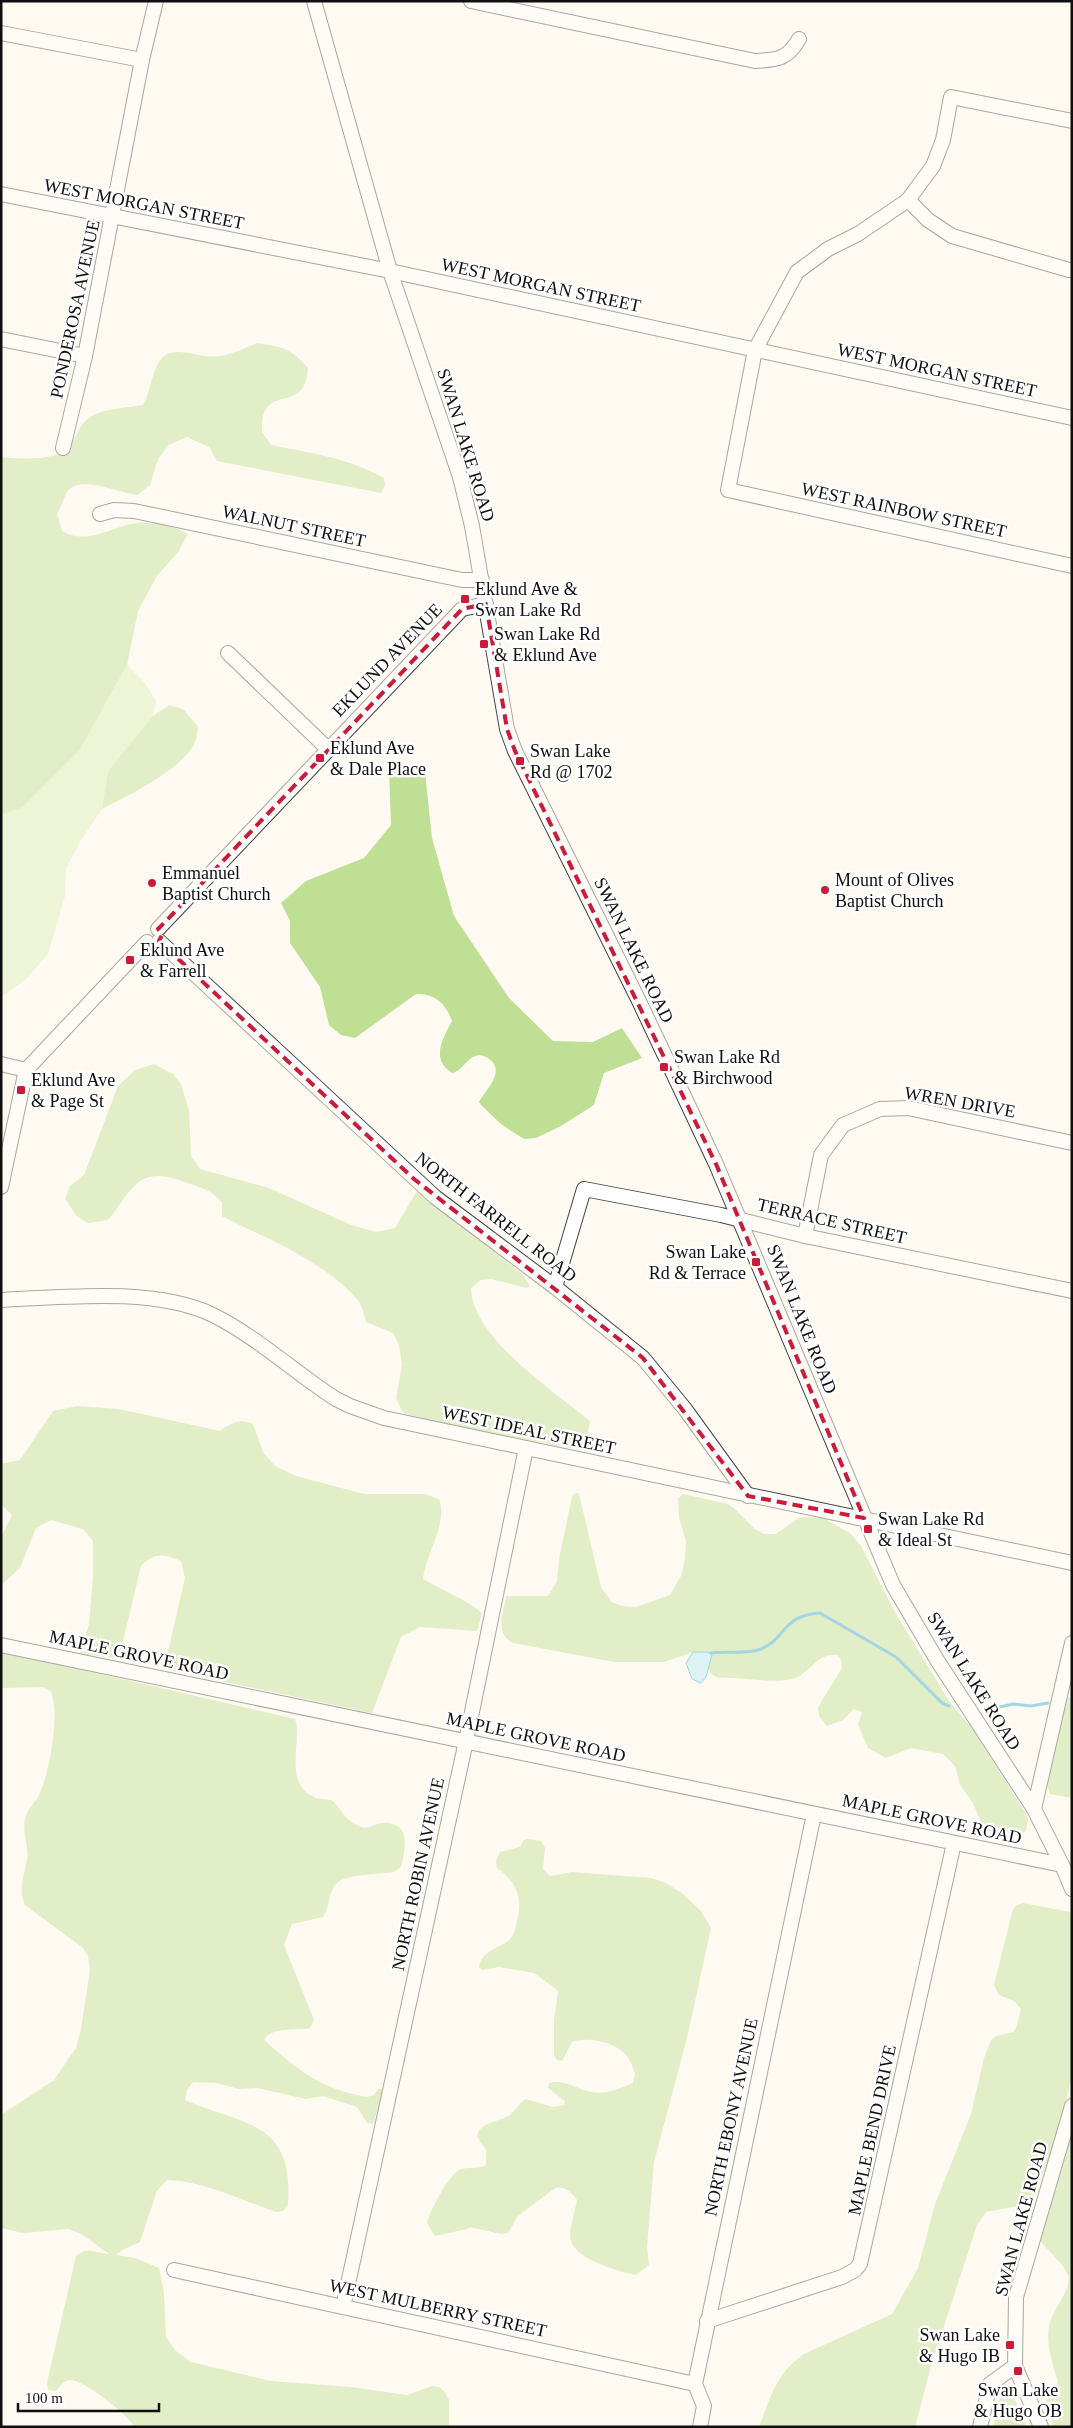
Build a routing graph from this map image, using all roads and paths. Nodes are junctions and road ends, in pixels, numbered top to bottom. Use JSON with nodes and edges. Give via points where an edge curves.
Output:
{"nodes":[{"id":1,"x":156,"y":1,"type":"edge"},
{"id":2,"x":314,"y":1,"type":"edge"},
{"id":3,"x":471,"y":1,"type":"edge"},
{"id":4,"x":1,"y":32,"type":"edge"},
{"id":5,"x":800,"y":39,"type":"dead end"},
{"id":6,"x":142,"y":60,"type":"junction"},
{"id":7,"x":1072,"y":122,"type":"edge"},
{"id":8,"x":1,"y":194,"type":"edge"},
{"id":9,"x":908,"y":200,"type":"junction"},
{"id":10,"x":113,"y":218,"type":"junction"},
{"id":11,"x":1069,"y":270,"type":"dead end"},
{"id":12,"x":390,"y":271,"type":"junction"},
{"id":13,"x":1,"y":339,"type":"edge"},
{"id":14,"x":755,"y":350,"type":"junction"},
{"id":15,"x":85,"y":356,"type":"junction"},
{"id":16,"x":1072,"y":418,"type":"edge"},
{"id":17,"x":63,"y":448,"type":"dead end"},
{"id":18,"x":100,"y":514,"type":"dead end"},
{"id":19,"x":1072,"y":566,"type":"edge"},
{"id":20,"x":482,"y":580,"type":"junction"},
{"id":21,"x":486,"y":604,"type":"junction"},
{"id":22,"x":228,"y":653,"type":"dead end"},
{"id":23,"x":328,"y":749,"type":"junction"},
{"id":24,"x":155,"y":937,"type":"junction"},
{"id":25,"x":1,"y":1064,"type":"edge"},
{"id":26,"x":26,"y":1070,"type":"junction"},
{"id":27,"x":1072,"y":1143,"type":"edge"},
{"id":28,"x":1,"y":1187,"type":"edge"},
{"id":29,"x":740,"y":1219,"type":"junction"},
{"id":30,"x":805,"y":1236,"type":"junction"},
{"id":31,"x":555,"y":1287,"type":"junction"},
{"id":32,"x":1072,"y":1291,"type":"edge"},
{"id":33,"x":1,"y":1300,"type":"edge"},
{"id":34,"x":526,"y":1448,"type":"junction"},
{"id":35,"x":748,"y":1496,"type":"junction"},
{"id":36,"x":864,"y":1518,"type":"junction"},
{"id":37,"x":1072,"y":1563,"type":"edge"},
{"id":38,"x":1072,"y":1643,"type":"edge"},
{"id":39,"x":1,"y":1646,"type":"edge"},
{"id":40,"x":466,"y":1741,"type":"junction"},
{"id":41,"x":1034,"y":1809,"type":"junction"},
{"id":42,"x":814,"y":1814,"type":"junction"},
{"id":43,"x":954,"y":1843,"type":"junction"},
{"id":44,"x":1062,"y":1865,"type":"junction"},
{"id":45,"x":1072,"y":1889,"type":"edge"},
{"id":46,"x":1072,"y":2106,"type":"edge"},
{"id":47,"x":174,"y":2270,"type":"dead end"},
{"id":48,"x":343,"y":2306,"type":"junction"},
{"id":49,"x":707,"y":2321,"type":"junction"},
{"id":50,"x":1015,"y":2366,"type":"junction"},
{"id":51,"x":695,"y":2384,"type":"junction"},
{"id":52,"x":700,"y":2427,"type":"edge"},
{"id":53,"x":980,"y":2427,"type":"edge"},
{"id":54,"x":1042,"y":2427,"type":"edge"}],
"edges":[{"from":1,"to":6,"type":"street","name":"PONDEROSA AVENUE"},
{"from":2,"to":12,"type":"street","name":"SWAN LAKE ROAD"},
{"from":3,"to":5,"type":"street","via":[[755,61],[775,60],[792,51]]},
{"from":4,"to":6,"type":"street"},
{"from":6,"to":10,"type":"street","name":"PONDEROSA AVENUE"},
{"from":7,"to":9,"type":"street","via":[[951,97],[943,140],[933,166]]},
{"from":8,"to":10,"type":"street","name":"WEST MORGAN STREET"},
{"from":9,"to":11,"type":"street","via":[[928,220],[952,236]]},
{"from":9,"to":14,"type":"street","via":[[796,272]]},
{"from":10,"to":12,"type":"street","name":"WEST MORGAN STREET"},
{"from":10,"to":15,"type":"street","name":"PONDEROSA AVENUE"},
{"from":12,"to":14,"type":"street","name":"WEST MORGAN STREET"},
{"from":12,"to":20,"type":"street","name":"SWAN LAKE ROAD","via":[[460,477]]},
{"from":13,"to":15,"type":"street"},
{"from":14,"to":16,"type":"street","name":"WEST MORGAN STREET"},
{"from":14,"to":19,"type":"street","name":"WEST RAINBOW STREET","via":[[728,490]]},
{"from":15,"to":17,"type":"street","name":"PONDEROSA AVENUE"},
{"from":18,"to":20,"type":"street","name":"WALNUT STREET","via":[[114,510],[134,511],[462,580]]},
{"from":20,"to":21,"type":"street","name":"SWAN LAKE ROAD"},
{"from":21,"to":23,"type":"street","name":"EKLUND AVENUE","via":[[462,609]]},
{"from":21,"to":29,"type":"street","name":"SWAN LAKE ROAD","via":[[507,729],[515,751],[639,1001]]},
{"from":22,"to":23,"type":"street"},
{"from":23,"to":24,"type":"street","name":"EKLUND AVENUE"},
{"from":24,"to":26,"type":"street","name":"EKLUND AVENUE"},
{"from":24,"to":31,"type":"street","name":"NORTH FARRELL ROAD","via":[[414,1179]]},
{"from":25,"to":26,"type":"street"},
{"from":26,"to":28,"type":"street"},
{"from":27,"to":30,"type":"street","name":"WREN DRIVE","via":[[908,1108],[880,1109],[842,1124],[821,1155]]},
{"from":29,"to":30,"type":"street","name":"TERRACE STREET"},
{"from":29,"to":31,"type":"street","name":"TERRACE STREET","via":[[584,1189]]},
{"from":29,"to":36,"type":"street","name":"SWAN LAKE ROAD"},
{"from":30,"to":32,"type":"street","name":"TERRACE STREET"},
{"from":31,"to":35,"type":"street","name":"NORTH FARRELL ROAD","via":[[643,1358],[685,1409]]},
{"from":33,"to":34,"type":"street","name":"WEST IDEAL STREET","via":[[109,1296],[190,1307],[239,1331],[350,1406],[384,1418]]},
{"from":34,"to":35,"type":"street","name":"WEST IDEAL STREET"},
{"from":34,"to":40,"type":"street","name":"NORTH ROBIN AVENUE"},
{"from":35,"to":36,"type":"street","name":"WEST IDEAL STREET"},
{"from":36,"to":37,"type":"street","name":"WEST IDEAL STREET"},
{"from":36,"to":41,"type":"street","name":"SWAN LAKE ROAD","via":[[905,1606]]},
{"from":38,"to":41,"type":"street"},
{"from":39,"to":40,"type":"street","name":"MAPLE GROVE ROAD"},
{"from":40,"to":42,"type":"street","name":"MAPLE GROVE ROAD"},
{"from":40,"to":48,"type":"street","name":"NORTH ROBIN AVENUE"},
{"from":41,"to":44,"type":"street","name":"SWAN LAKE ROAD"},
{"from":42,"to":43,"type":"street","name":"MAPLE GROVE ROAD"},
{"from":42,"to":49,"type":"street","name":"NORTH EBONY AVENUE"},
{"from":43,"to":44,"type":"street","name":"MAPLE GROVE ROAD"},
{"from":43,"to":49,"type":"street","name":"MAPLE BEND DRIVE","via":[[860,2264],[842,2277]]},
{"from":44,"to":45,"type":"street","name":"SWAN LAKE ROAD"},
{"from":46,"to":50,"type":"street","name":"SWAN LAKE ROAD","via":[[1016,2297]]},
{"from":47,"to":48,"type":"street","name":"WEST MULBERRY STREET"},
{"from":48,"to":51,"type":"street","name":"WEST MULBERRY STREET"},
{"from":49,"to":51,"type":"street","name":"NORTH EBONY AVENUE"},
{"from":50,"to":53,"type":"street","via":[[990,2384]]},
{"from":50,"to":54,"type":"street","name":"SWAN LAKE ROAD"},
{"from":51,"to":52,"type":"street","via":[[704,2406]]}]}
